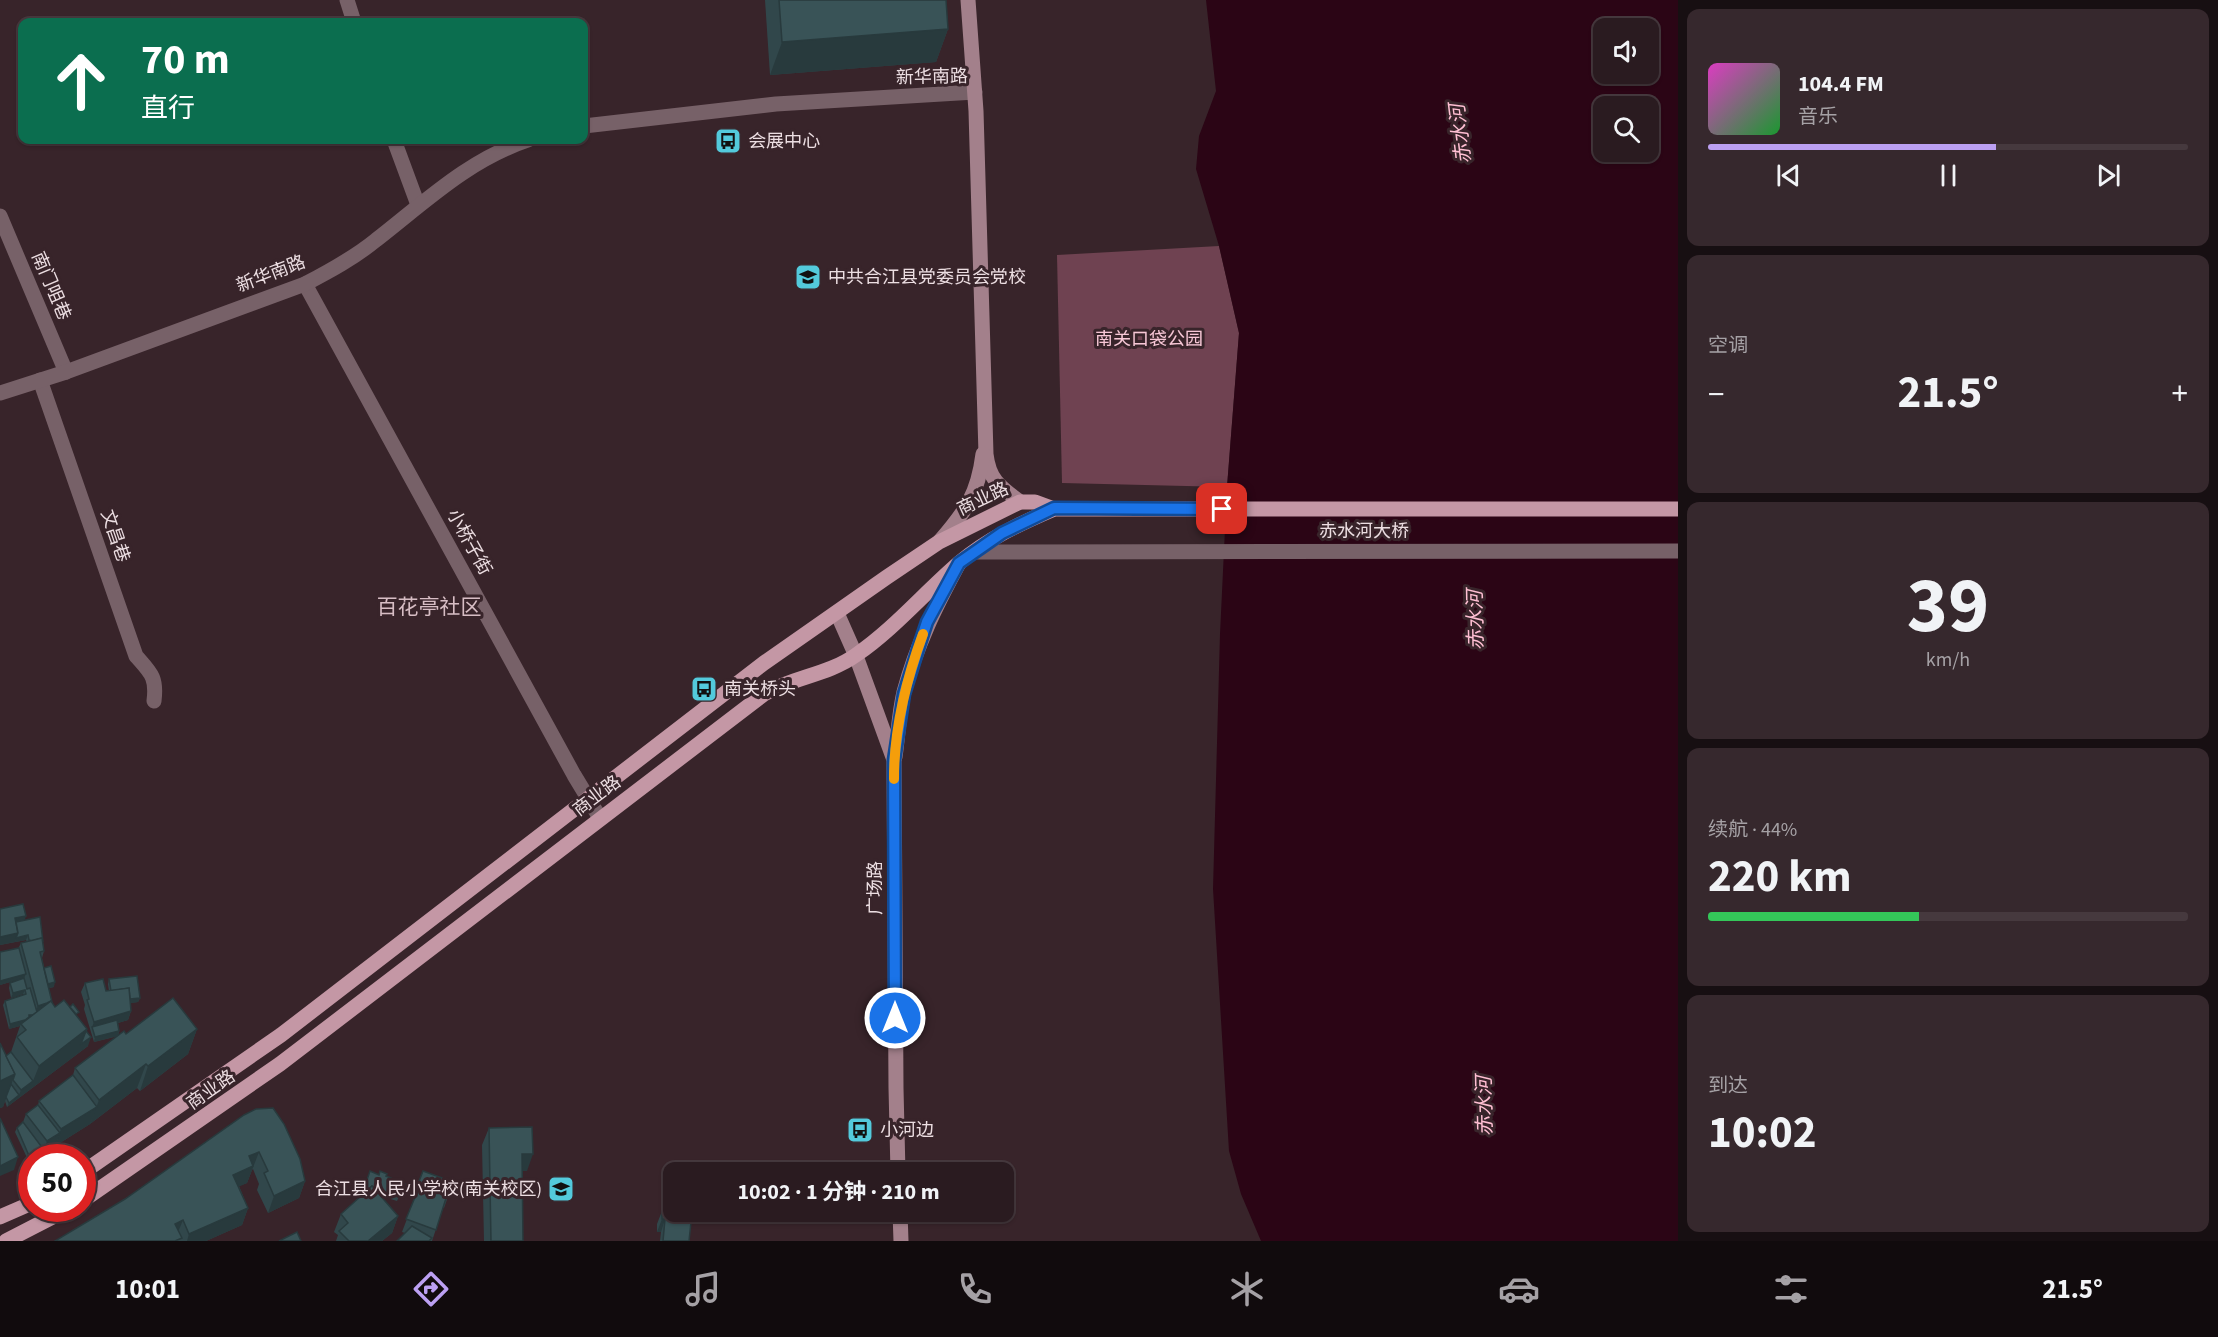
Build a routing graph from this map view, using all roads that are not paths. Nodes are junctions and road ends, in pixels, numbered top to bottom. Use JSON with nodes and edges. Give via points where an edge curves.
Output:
{"nodes":[{"id":1,"x":347,"y":0,"type":"edge"},
{"id":2,"x":968,"y":0,"type":"edge"},
{"id":3,"x":353,"y":18,"type":"edge"},
{"id":4,"x":975,"y":92,"type":"junction"},
{"id":5,"x":588,"y":126,"type":"edge"},
{"id":6,"x":395,"y":144,"type":"edge"},
{"id":7,"x":519,"y":144,"type":"edge"},
{"id":8,"x":418,"y":205,"type":"junction"},
{"id":9,"x":0,"y":216,"type":"edge"},
{"id":10,"x":306,"y":284,"type":"junction"},
{"id":11,"x":66,"y":372,"type":"junction"},
{"id":12,"x":39,"y":380,"type":"junction"},
{"id":13,"x":0,"y":393,"type":"edge"},
{"id":14,"x":985,"y":439,"type":"junction"},
{"id":15,"x":1020,"y":502,"type":"junction"},
{"id":16,"x":1054,"y":508,"type":"junction"},
{"id":17,"x":1678,"y":509,"type":"edge"},
{"id":18,"x":939,"y":542,"type":"junction"},
{"id":19,"x":1678,"y":551,"type":"edge"},
{"id":20,"x":975,"y":552,"type":"junction"},
{"id":21,"x":959,"y":563,"type":"junction"},
{"id":22,"x":837,"y":613,"type":"junction"},
{"id":23,"x":856,"y":656,"type":"junction"},
{"id":24,"x":154,"y":701,"type":"dead end"},
{"id":25,"x":894,"y":760,"type":"junction"},
{"id":26,"x":588,"y":799,"type":"junction"},
{"id":27,"x":600,"y":818,"type":"junction"},
{"id":28,"x":898,"y":1162,"type":"edge"},
{"id":29,"x":96,"y":1163,"type":"edge"},
{"id":30,"x":96,"y":1191,"type":"edge"},
{"id":31,"x":18,"y":1209,"type":"edge"},
{"id":32,"x":0,"y":1217,"type":"edge"},
{"id":33,"x":43,"y":1222,"type":"edge"},
{"id":34,"x":900,"y":1222,"type":"edge"},
{"id":35,"x":6,"y":1241,"type":"edge"},
{"id":36,"x":901,"y":1241,"type":"edge"}],
"edges":[{"from":1,"to":3,"type":"street"},
{"from":2,"to":4,"type":"main road"},
{"from":4,"to":5,"type":"street","name":"新华南路","via":[[776,104]]},
{"from":4,"to":14,"type":"main road","name":"新华南路"},
{"from":6,"to":8,"type":"street"},
{"from":7,"to":8,"type":"street","name":"新华南路","via":[[475,163]]},
{"from":8,"to":10,"type":"street","name":"新华南路","via":[[375,241]]},
{"from":9,"to":11,"type":"street","name":"南门咀巷"},
{"from":10,"to":11,"type":"street","name":"新华南路"},
{"from":10,"to":26,"type":"street","name":"小桥子街"},
{"from":11,"to":12,"type":"street","name":"新华南路"},
{"from":12,"to":13,"type":"street","name":"新华南路"},
{"from":12,"to":24,"type":"street","name":"文昌巷","via":[[136,656],[153,675]]},
{"from":14,"to":15,"type":"main road","via":[[990,473],[1000,487]]},
{"from":14,"to":18,"type":"main road","via":[[972,497],[962,516]]},
{"from":15,"to":16,"type":"main road","name":"商业路"},
{"from":15,"to":18,"type":"main road","name":"商业路"},
{"from":16,"to":17,"type":"main road","name":"赤水河大桥"},
{"from":16,"to":20,"type":"main road","name":"商业路","via":[[1002,533]]},
{"from":18,"to":22,"type":"main road","name":"商业路"},
{"from":19,"to":20,"type":"street","name":"赤水河大桥"},
{"from":20,"to":21,"type":"main road","name":"商业路"},
{"from":21,"to":23,"type":"main road","name":"商业路"},
{"from":21,"to":25,"type":"main road","via":[[927,622],[919,646],[904,694]]},
{"from":22,"to":23,"type":"main road","name":"广场路"},
{"from":22,"to":26,"type":"main road","name":"商业路","via":[[764,663]]},
{"from":23,"to":25,"type":"main road","name":"广场路"},
{"from":23,"to":27,"type":"main road","name":"商业路","via":[[840,666],[786,682],[764,694]]},
{"from":25,"to":28,"type":"main road","name":"广场路"},
{"from":26,"to":27,"type":"street","name":"小桥子街"},
{"from":26,"to":29,"type":"main road","name":"商业路","via":[[281,1035]]},
{"from":27,"to":30,"type":"main road","name":"商业路","via":[[252,1085]]},
{"from":31,"to":32,"type":"main road"},
{"from":33,"to":35,"type":"main road"},
{"from":34,"to":36,"type":"main road"}]}
